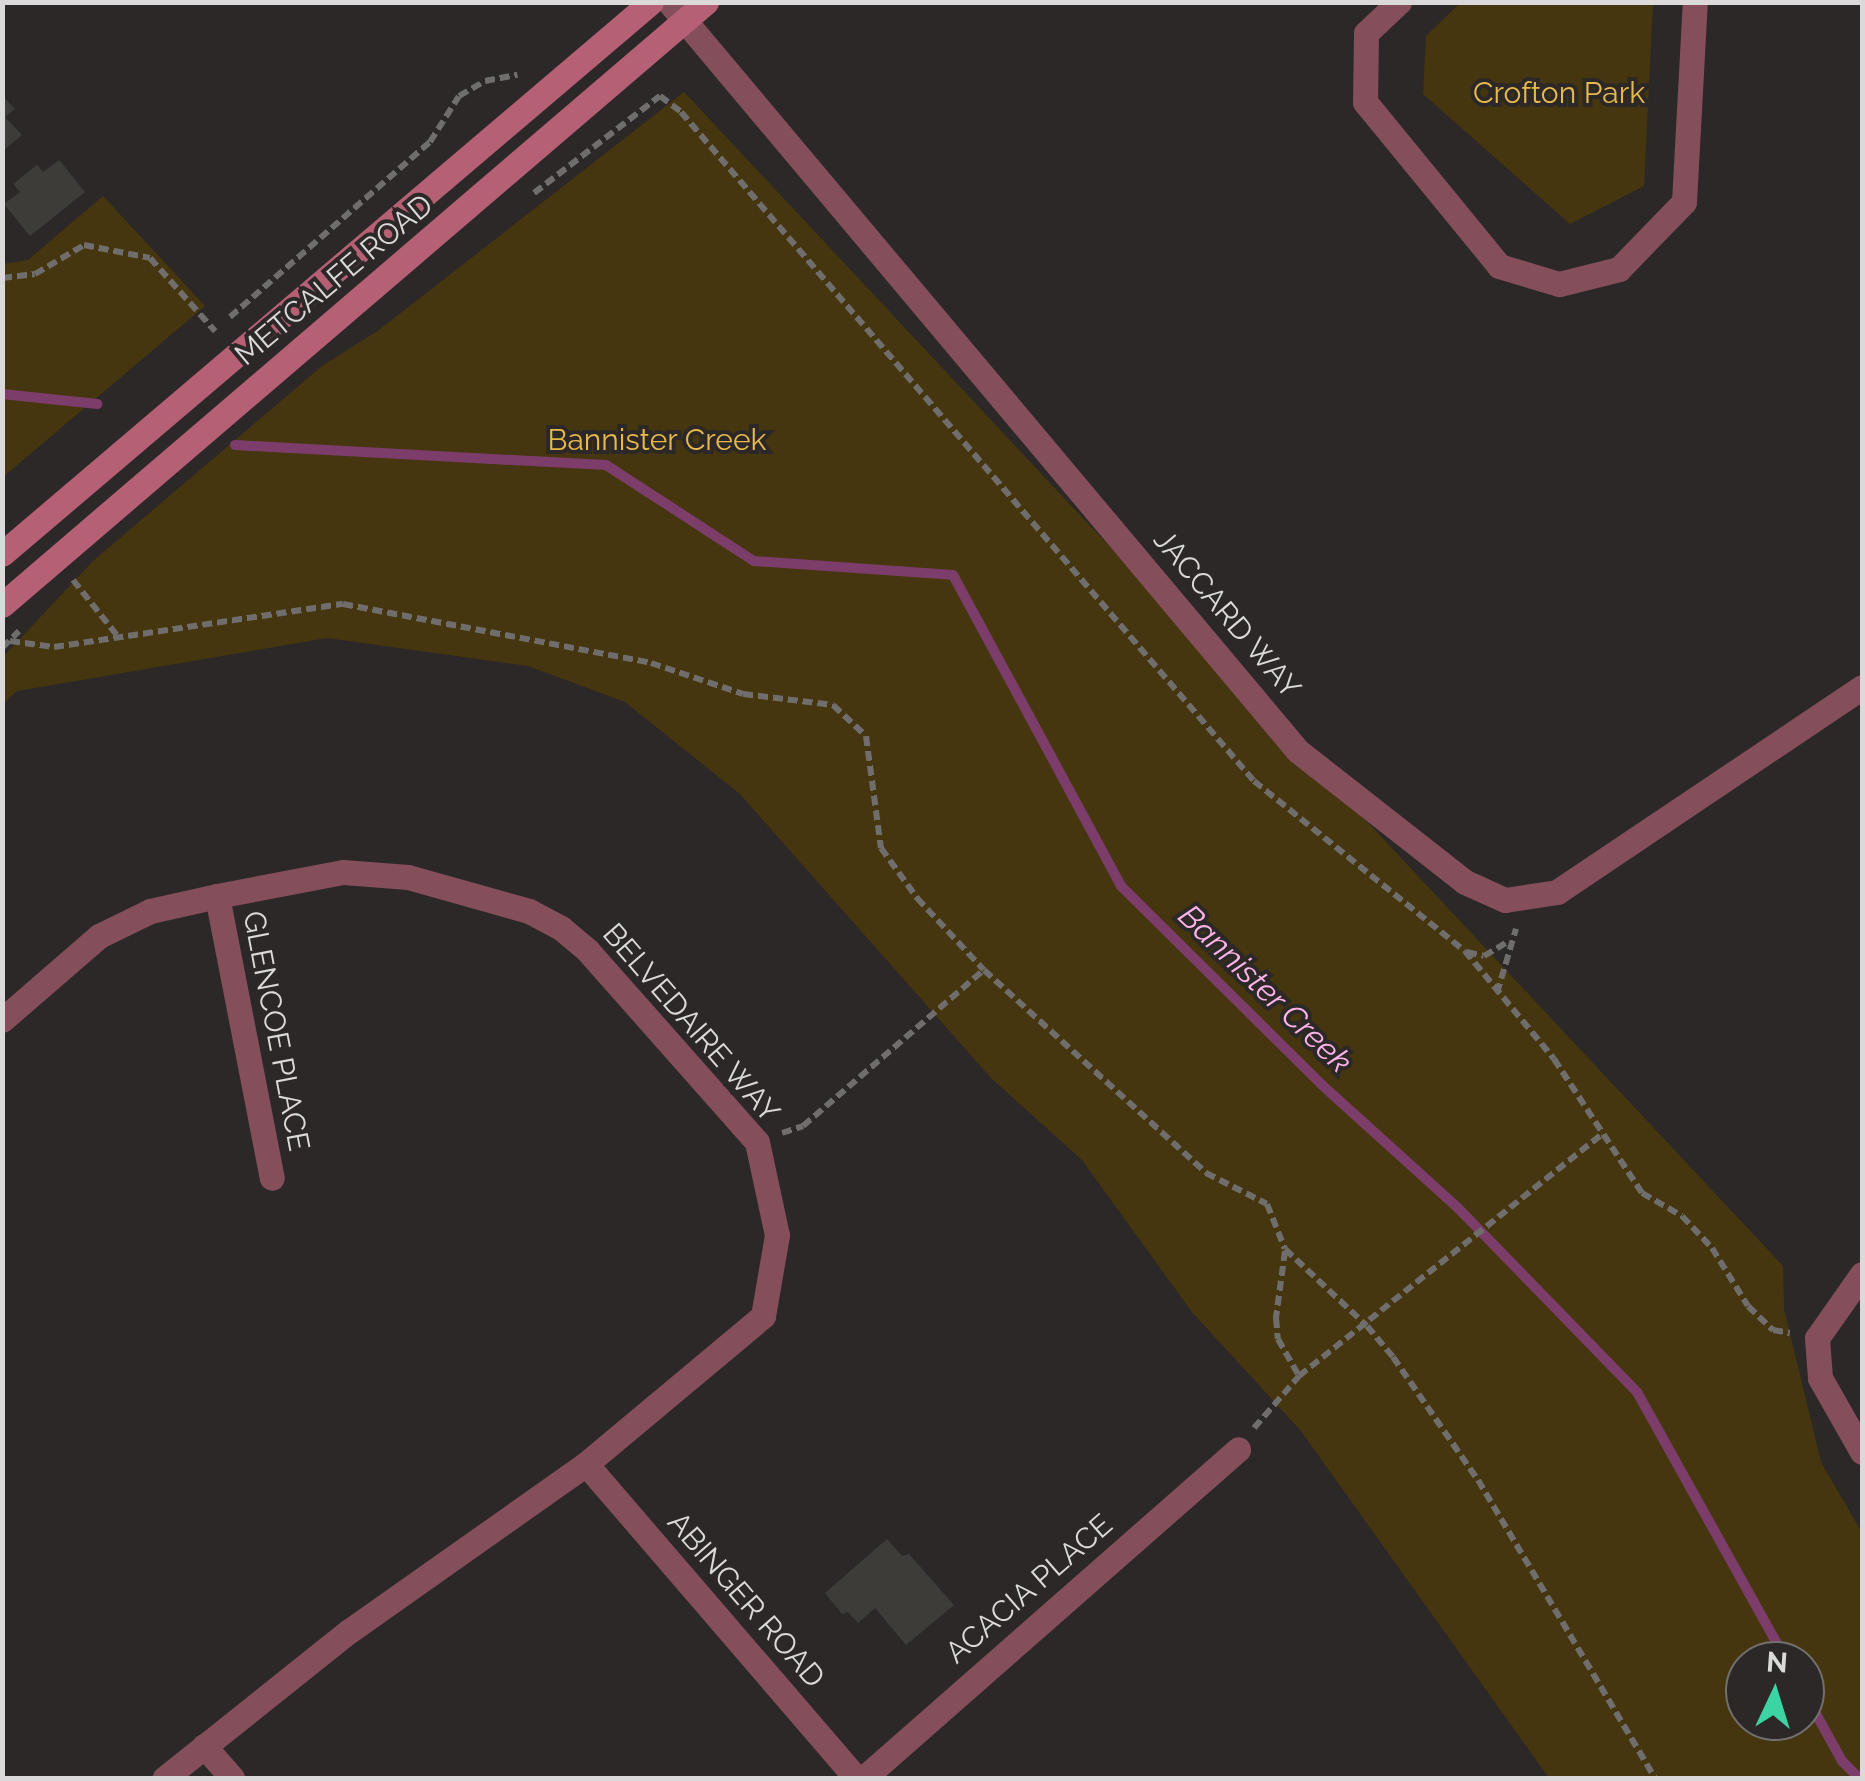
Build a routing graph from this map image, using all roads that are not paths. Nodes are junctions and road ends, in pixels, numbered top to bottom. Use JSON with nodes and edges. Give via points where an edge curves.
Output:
{"nodes":[{"id":1,"x":651,"y":2,"type":"edge"},
{"id":2,"x":706,"y":2,"type":"edge"},
{"id":3,"x":1399,"y":2,"type":"edge"},
{"id":4,"x":1695,"y":2,"type":"edge"},
{"id":5,"x":677,"y":11,"type":"edge"},
{"id":6,"x":2,"y":554,"type":"edge"},
{"id":7,"x":2,"y":604,"type":"edge"},
{"id":8,"x":1862,"y":687,"type":"edge"},
{"id":9,"x":217,"y":896,"type":"junction"},
{"id":10,"x":2,"y":1020,"type":"edge"},
{"id":11,"x":272,"y":1178,"type":"dead end"},
{"id":12,"x":1862,"y":1274,"type":"edge"},
{"id":13,"x":1238,"y":1449,"type":"road end"},
{"id":14,"x":1862,"y":1452,"type":"edge"},
{"id":15,"x":586,"y":1464,"type":"junction"},
{"id":16,"x":204,"y":1746,"type":"junction"},
{"id":17,"x":165,"y":1778,"type":"edge"},
{"id":18,"x":232,"y":1778,"type":"edge"},
{"id":19,"x":860,"y":1778,"type":"edge"}],
"edges":[{"from":1,"to":6,"type":"main road","name":"METCALFE ROAD"},
{"from":2,"to":5,"type":"main road","name":"METCALFE ROAD"},
{"from":3,"to":4,"type":"street","via":[[1366,34],[1365,102],[1499,266],[1559,284],[1619,269],[1684,202]]},
{"from":5,"to":7,"type":"main road","name":"METCALFE ROAD"},
{"from":5,"to":8,"type":"street","name":"JACCARD WAY","via":[[1298,750],[1464,882],[1505,900],[1557,892]]},
{"from":9,"to":10,"type":"street","name":"BELVEDAIRE WAY","via":[[150,911],[100,936]]},
{"from":9,"to":11,"type":"street","name":"GLENCOE PLACE"},
{"from":9,"to":15,"type":"street","name":"BELVEDAIRE WAY","via":[[343,872],[408,877],[529,911],[588,951],[757,1142],[777,1236],[763,1316]]},
{"from":12,"to":14,"type":"street","via":[[1817,1338],[1820,1378]]},
{"from":13,"to":19,"type":"street","name":"ACACIA PLACE"},
{"from":15,"to":16,"type":"street","name":"BELVEDAIRE WAY","via":[[349,1631]]},
{"from":15,"to":19,"type":"street","name":"ABINGER ROAD"},
{"from":16,"to":17,"type":"street","name":"BELVEDAIRE WAY"},
{"from":16,"to":18,"type":"street"}]}
